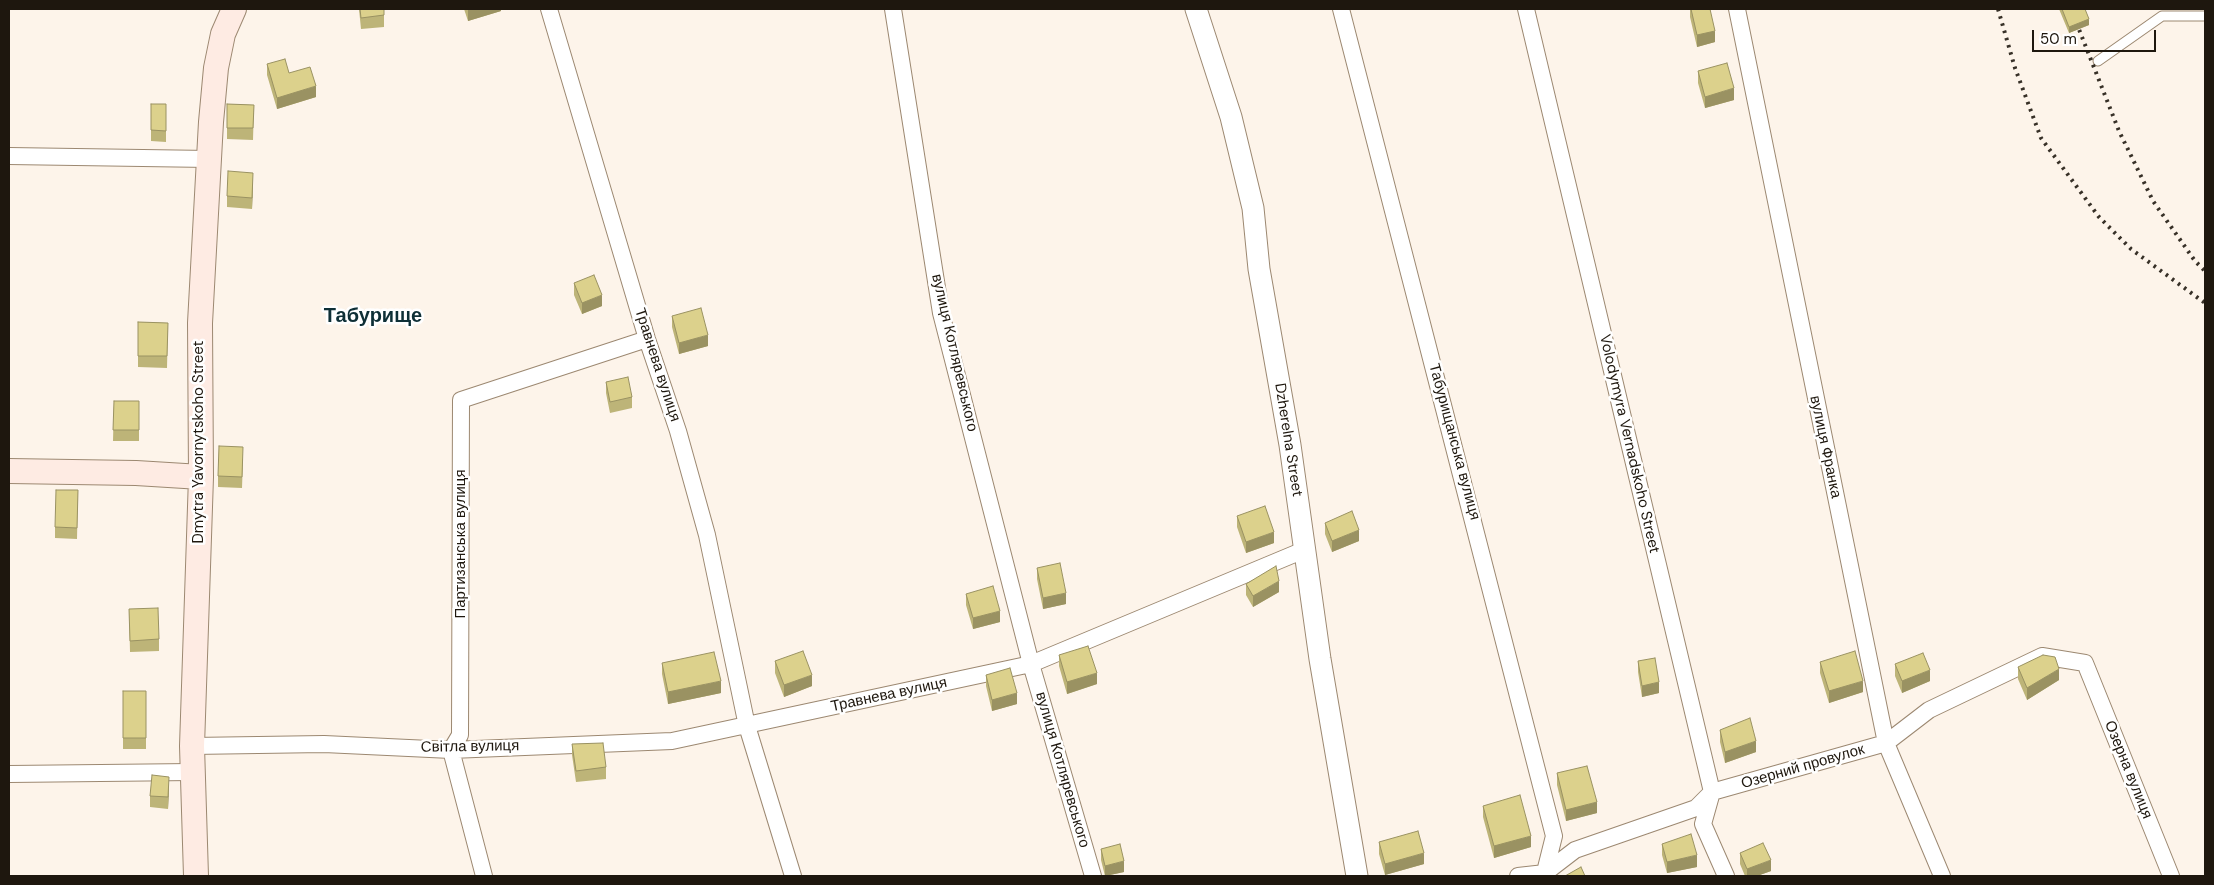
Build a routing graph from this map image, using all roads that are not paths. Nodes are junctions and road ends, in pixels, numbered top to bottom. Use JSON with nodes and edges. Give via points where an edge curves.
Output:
{"nodes":[{"id":1,"x":549,"y":9,"type":"edge"},
{"id":2,"x":893,"y":9,"type":"edge"},
{"id":3,"x":1196,"y":9,"type":"edge"},
{"id":4,"x":1342,"y":9,"type":"edge"},
{"id":5,"x":1526,"y":9,"type":"edge"},
{"id":6,"x":1737,"y":9,"type":"edge"},
{"id":7,"x":233,"y":10,"type":"edge"},
{"id":8,"x":2205,"y":16,"type":"edge"},
{"id":9,"x":2098,"y":61,"type":"dead end"},
{"id":10,"x":9,"y":156,"type":"edge"},
{"id":11,"x":209,"y":159,"type":"junction"},
{"id":12,"x":647,"y":339,"type":"junction"},
{"id":13,"x":9,"y":471,"type":"edge"},
{"id":14,"x":201,"y":478,"type":"junction"},
{"id":15,"x":1304,"y":550,"type":"junction"},
{"id":16,"x":2085,"y":663,"type":"joint"},
{"id":17,"x":1031,"y":664,"type":"junction"},
{"id":18,"x":747,"y":726,"type":"junction"},
{"id":19,"x":1886,"y":743,"type":"junction"},
{"id":20,"x":192,"y":746,"type":"junction"},
{"id":21,"x":451,"y":750,"type":"junction"},
{"id":22,"x":192,"y":772,"type":"junction"},
{"id":23,"x":9,"y":774,"type":"edge"},
{"id":24,"x":1712,"y":792,"type":"junction"},
{"id":25,"x":1544,"y":874,"type":"edge"},
{"id":26,"x":196,"y":876,"type":"edge"},
{"id":27,"x":484,"y":876,"type":"edge"},
{"id":28,"x":793,"y":876,"type":"edge"},
{"id":29,"x":1093,"y":876,"type":"edge"},
{"id":30,"x":1357,"y":876,"type":"edge"},
{"id":31,"x":1518,"y":876,"type":"edge"},
{"id":32,"x":1726,"y":876,"type":"edge"},
{"id":33,"x":1942,"y":876,"type":"edge"},
{"id":34,"x":2171,"y":876,"type":"edge"}],
"edges":[{"from":1,"to":12,"type":"street","name":"Травнева вулиця"},
{"from":2,"to":17,"type":"street","name":"вулиця Котляревського","via":[[941,313]]},
{"from":3,"to":15,"type":"street","name":"Dzherelna Street","via":[[1231,117],[1253,208],[1259,269],[1290,445]]},
{"from":4,"to":25,"type":"street","name":"Табурищанська вулиця","via":[[1554,836]]},
{"from":5,"to":24,"type":"street","name":"Volodymyra Vernadskoho Street"},
{"from":6,"to":19,"type":"street","name":"вулиця Франка"},
{"from":7,"to":11,"type":"main road","name":"Dmytra Yavornytskoho Street","via":[[222,34],[216,68]]},
{"from":8,"to":9,"type":"lane","via":[[2162,16]]},
{"from":10,"to":11,"type":"street"},
{"from":11,"to":14,"type":"main road","name":"Dmytra Yavornytskoho Street","via":[[200,323]]},
{"from":12,"to":18,"type":"street","name":"Травнева вулиця","via":[[678,431],[707,535]]},
{"from":12,"to":21,"type":"street","name":"Партизанська вулиця","via":[[461,400],[460,735]]},
{"from":13,"to":14,"type":"main road","via":[[136,473]]},
{"from":14,"to":20,"type":"main road","name":"Dmytra Yavornytskoho Street"},
{"from":15,"to":17,"type":"street"},
{"from":15,"to":30,"type":"street","name":"Dzherelna Street"},
{"from":16,"to":19,"type":"street","name":"Озерний провулок","via":[[2042,656],[1929,710]]},
{"from":16,"to":34,"type":"street","name":"Озерна вулиця"},
{"from":17,"to":18,"type":"street","name":"Травнева вулиця"},
{"from":17,"to":29,"type":"street","name":"вулиця Котляревського"},
{"from":18,"to":21,"type":"street","name":"Світла вулиця","via":[[672,741]]},
{"from":18,"to":28,"type":"street","name":"Травнева вулиця"},
{"from":19,"to":24,"type":"street","name":"Озерний провулок"},
{"from":19,"to":33,"type":"street","name":"вулиця Франка"},
{"from":20,"to":21,"type":"street","name":"Світла вулиця","via":[[324,744]]},
{"from":20,"to":22,"type":"main road","name":"Dmytra Yavornytskoho Street"},
{"from":21,"to":27,"type":"street"},
{"from":22,"to":23,"type":"street"},
{"from":22,"to":26,"type":"main road","name":"Dmytra Yavornytskoho Street"},
{"from":24,"to":25,"type":"street","name":"Озерний провулок","via":[[1696,808],[1575,850]]},
{"from":24,"to":32,"type":"street","name":"Volodymyra Vernadskoho Street","via":[[1703,824]]},
{"from":25,"to":31,"type":"street","name":"Озерний провулок"}]}
